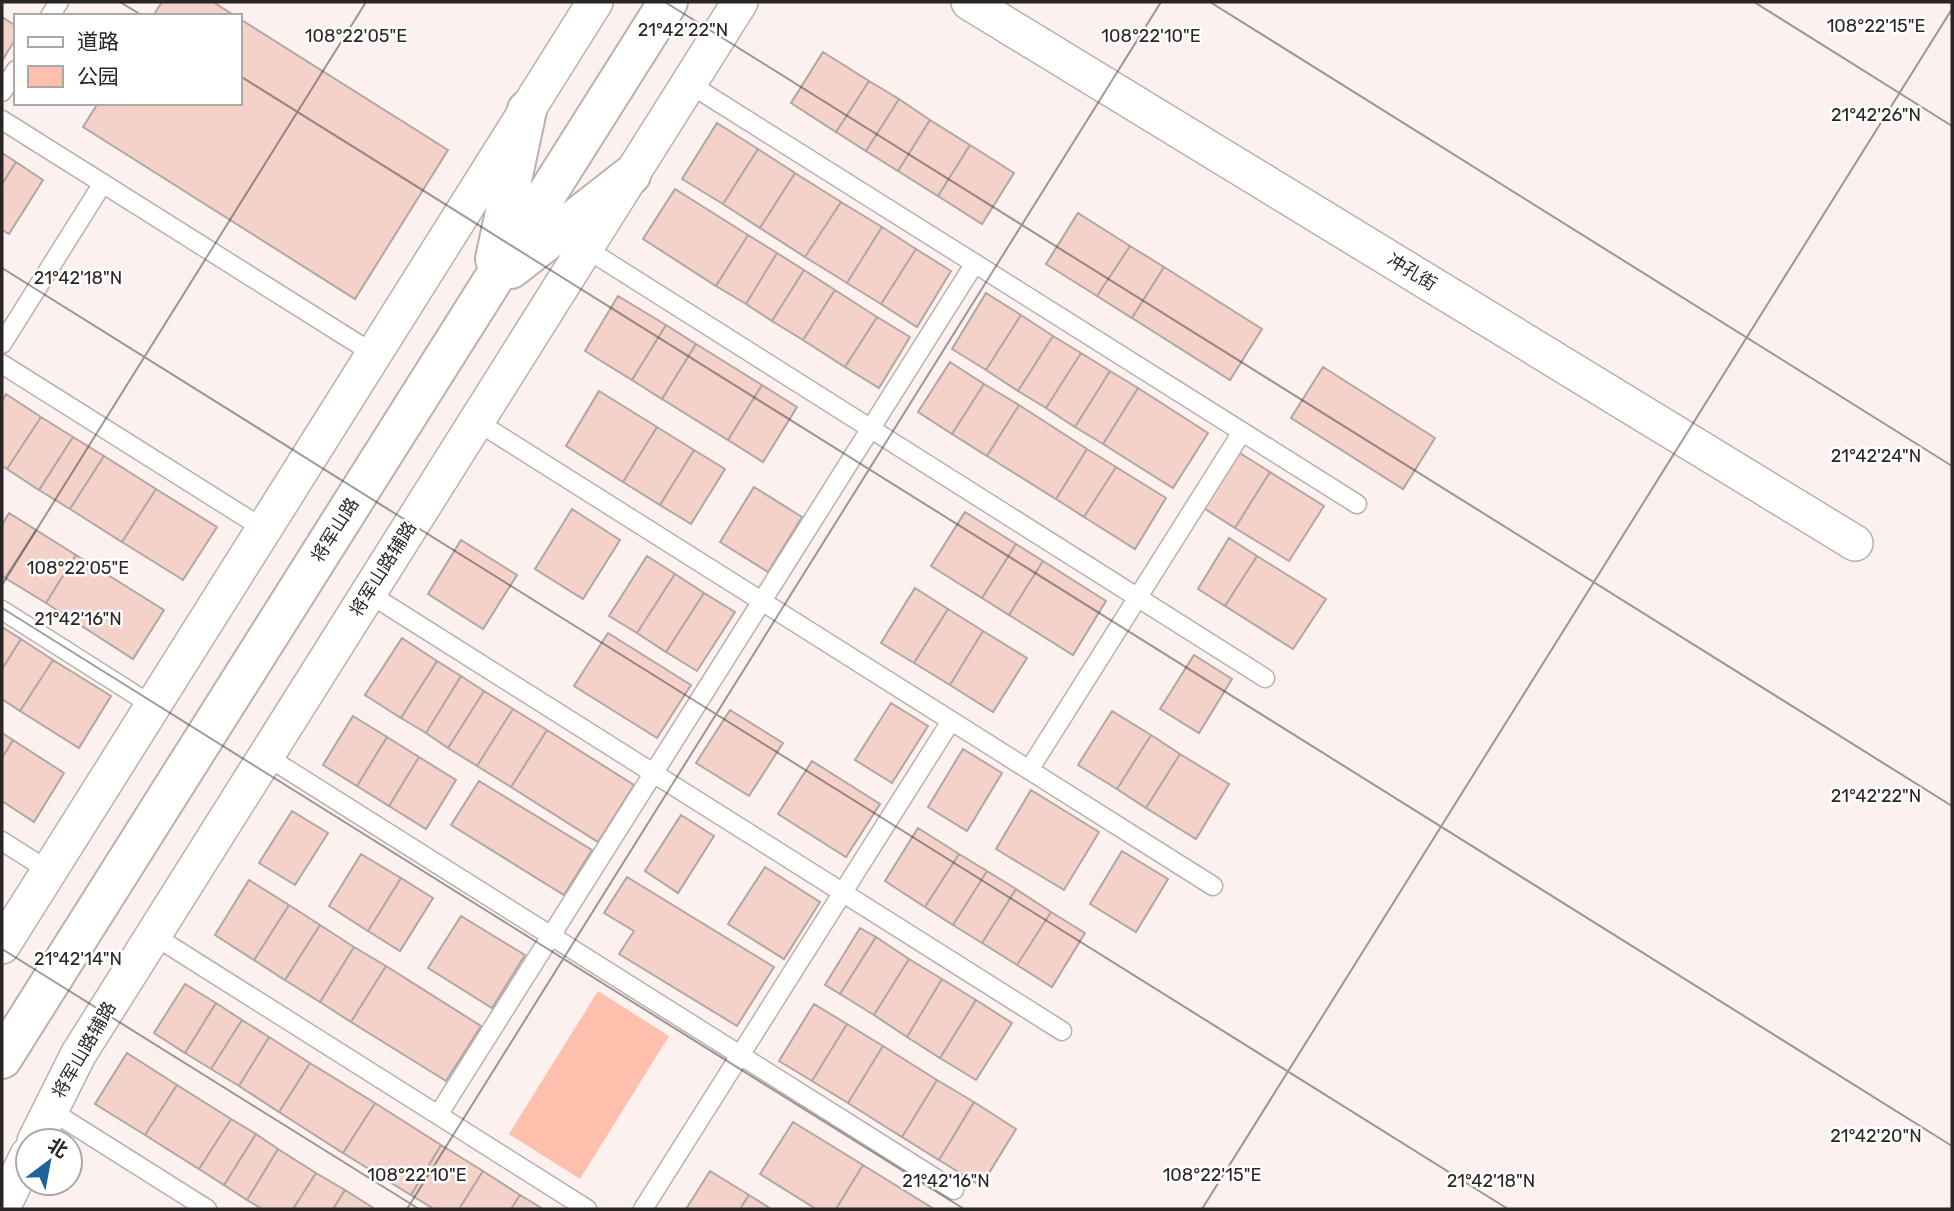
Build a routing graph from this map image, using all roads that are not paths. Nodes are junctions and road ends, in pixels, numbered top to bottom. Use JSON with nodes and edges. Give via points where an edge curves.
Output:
{"nodes":[{"id":1,"x":596,"y":2,"type":"edge"},
{"id":2,"x":668,"y":2,"type":"edge"},
{"id":3,"x":969,"y":2,"type":"edge"},
{"id":4,"x":743,"y":6,"type":"edge"},
{"id":5,"x":14,"y":73,"type":"edge"},
{"id":6,"x":688,"y":83,"type":"junction"},
{"id":7,"x":2,"y":92,"type":"edge"},
{"id":8,"x":527,"y":110,"type":"junction"},
{"id":9,"x":2,"y":120,"type":"edge"},
{"id":10,"x":631,"y":175,"type":"junction"},
{"id":11,"x":103,"y":183,"type":"junction"},
{"id":12,"x":585,"y":248,"type":"junction"},
{"id":13,"x":975,"y":263,"type":"junction"},
{"id":14,"x":490,"y":285,"type":"junction"},
{"id":15,"x":2,"y":344,"type":"edge"},
{"id":16,"x":374,"y":354,"type":"junction"},
{"id":17,"x":2,"y":364,"type":"edge"},
{"id":18,"x":476,"y":421,"type":"junction"},
{"id":19,"x":870,"y":429,"type":"junction"},
{"id":20,"x":1242,"y":432,"type":"junction"},
{"id":21,"x":1357,"y":504,"type":"dead end"},
{"id":22,"x":264,"y":529,"type":"junction"},
{"id":23,"x":1855,"y":543,"type":"dead end"},
{"id":24,"x":368,"y":593,"type":"junction"},
{"id":25,"x":1138,"y":597,"type":"junction"},
{"id":26,"x":762,"y":602,"type":"junction"},
{"id":27,"x":2,"y":610,"type":"edge"},
{"id":28,"x":1265,"y":678,"type":"dead end"},
{"id":29,"x":153,"y":706,"type":"junction"},
{"id":30,"x":951,"y":721,"type":"junction"},
{"id":31,"x":266,"y":756,"type":"junction"},
{"id":32,"x":1029,"y":770,"type":"junction"},
{"id":33,"x":653,"y":773,"type":"junction"},
{"id":34,"x":2,"y":841,"type":"edge"},
{"id":35,"x":49,"y":871,"type":"junction"},
{"id":36,"x":1213,"y":886,"type":"dead end"},
{"id":37,"x":843,"y":893,"type":"junction"},
{"id":38,"x":153,"y":935,"type":"junction"},
{"id":39,"x":551,"y":936,"type":"junction"},
{"id":40,"x":2,"y":946,"type":"edge"},
{"id":41,"x":1062,"y":1031,"type":"dead end"},
{"id":42,"x":740,"y":1055,"type":"junction"},
{"id":43,"x":2,"y":1059,"type":"edge"},
{"id":44,"x":50,"y":1110,"type":"junction"},
{"id":45,"x":438,"y":1115,"type":"junction"},
{"id":46,"x":42,"y":1127,"type":"edge"},
{"id":47,"x":14,"y":1184,"type":"edge"},
{"id":48,"x":954,"y":1190,"type":"dead end"},
{"id":49,"x":2,"y":1208,"type":"edge"},
{"id":50,"x":207,"y":1209,"type":"edge"},
{"id":51,"x":587,"y":1209,"type":"edge"},
{"id":52,"x":643,"y":1209,"type":"edge"}],
"edges":[{"from":1,"to":8,"type":"street"},
{"from":2,"to":14,"type":"street","name":"将军山路"},
{"from":3,"to":23,"type":"street","name":"冲孔街"},
{"from":4,"to":6,"type":"street","name":"将军山路辅路"},
{"from":5,"to":7,"type":"lane"},
{"from":6,"to":10,"type":"street","name":"将军山路辅路"},
{"from":6,"to":13,"type":"lane"},
{"from":8,"to":14,"type":"street"},
{"from":8,"to":16,"type":"street"},
{"from":9,"to":11,"type":"lane"},
{"from":10,"to":12,"type":"street","name":"将军山路辅路"},
{"from":10,"to":14,"type":"street"},
{"from":11,"to":15,"type":"lane"},
{"from":11,"to":16,"type":"lane"},
{"from":12,"to":18,"type":"street","name":"将军山路辅路"},
{"from":12,"to":19,"type":"lane"},
{"from":13,"to":19,"type":"lane"},
{"from":13,"to":20,"type":"lane"},
{"from":14,"to":43,"type":"street","name":"将军山路"},
{"from":16,"to":22,"type":"street"},
{"from":17,"to":22,"type":"lane"},
{"from":18,"to":24,"type":"street","name":"将军山路辅路"},
{"from":18,"to":26,"type":"lane"},
{"from":19,"to":25,"type":"lane"},
{"from":19,"to":26,"type":"lane"},
{"from":20,"to":21,"type":"lane"},
{"from":20,"to":25,"type":"lane"},
{"from":22,"to":29,"type":"street"},
{"from":24,"to":31,"type":"street","name":"将军山路辅路"},
{"from":24,"to":33,"type":"lane"},
{"from":25,"to":28,"type":"lane"},
{"from":25,"to":32,"type":"lane"},
{"from":26,"to":30,"type":"lane"},
{"from":26,"to":33,"type":"lane"},
{"from":27,"to":29,"type":"lane"},
{"from":29,"to":35,"type":"street"},
{"from":30,"to":32,"type":"lane"},
{"from":30,"to":37,"type":"lane"},
{"from":31,"to":38,"type":"street","name":"将军山路辅路"},
{"from":31,"to":39,"type":"lane"},
{"from":32,"to":36,"type":"lane"},
{"from":33,"to":37,"type":"lane"},
{"from":33,"to":39,"type":"lane"},
{"from":34,"to":35,"type":"lane"},
{"from":35,"to":40,"type":"street"},
{"from":37,"to":41,"type":"lane"},
{"from":37,"to":42,"type":"lane"},
{"from":38,"to":44,"type":"street","name":"将军山路辅路","via":[[78,1055]]},
{"from":38,"to":45,"type":"lane"},
{"from":39,"to":42,"type":"lane"},
{"from":39,"to":45,"type":"lane"},
{"from":42,"to":48,"type":"lane"},
{"from":42,"to":52,"type":"lane"},
{"from":44,"to":46,"type":"street","name":"将军山路辅路"},
{"from":44,"to":50,"type":"lane"},
{"from":45,"to":51,"type":"lane"},
{"from":47,"to":49,"type":"street"}]}
